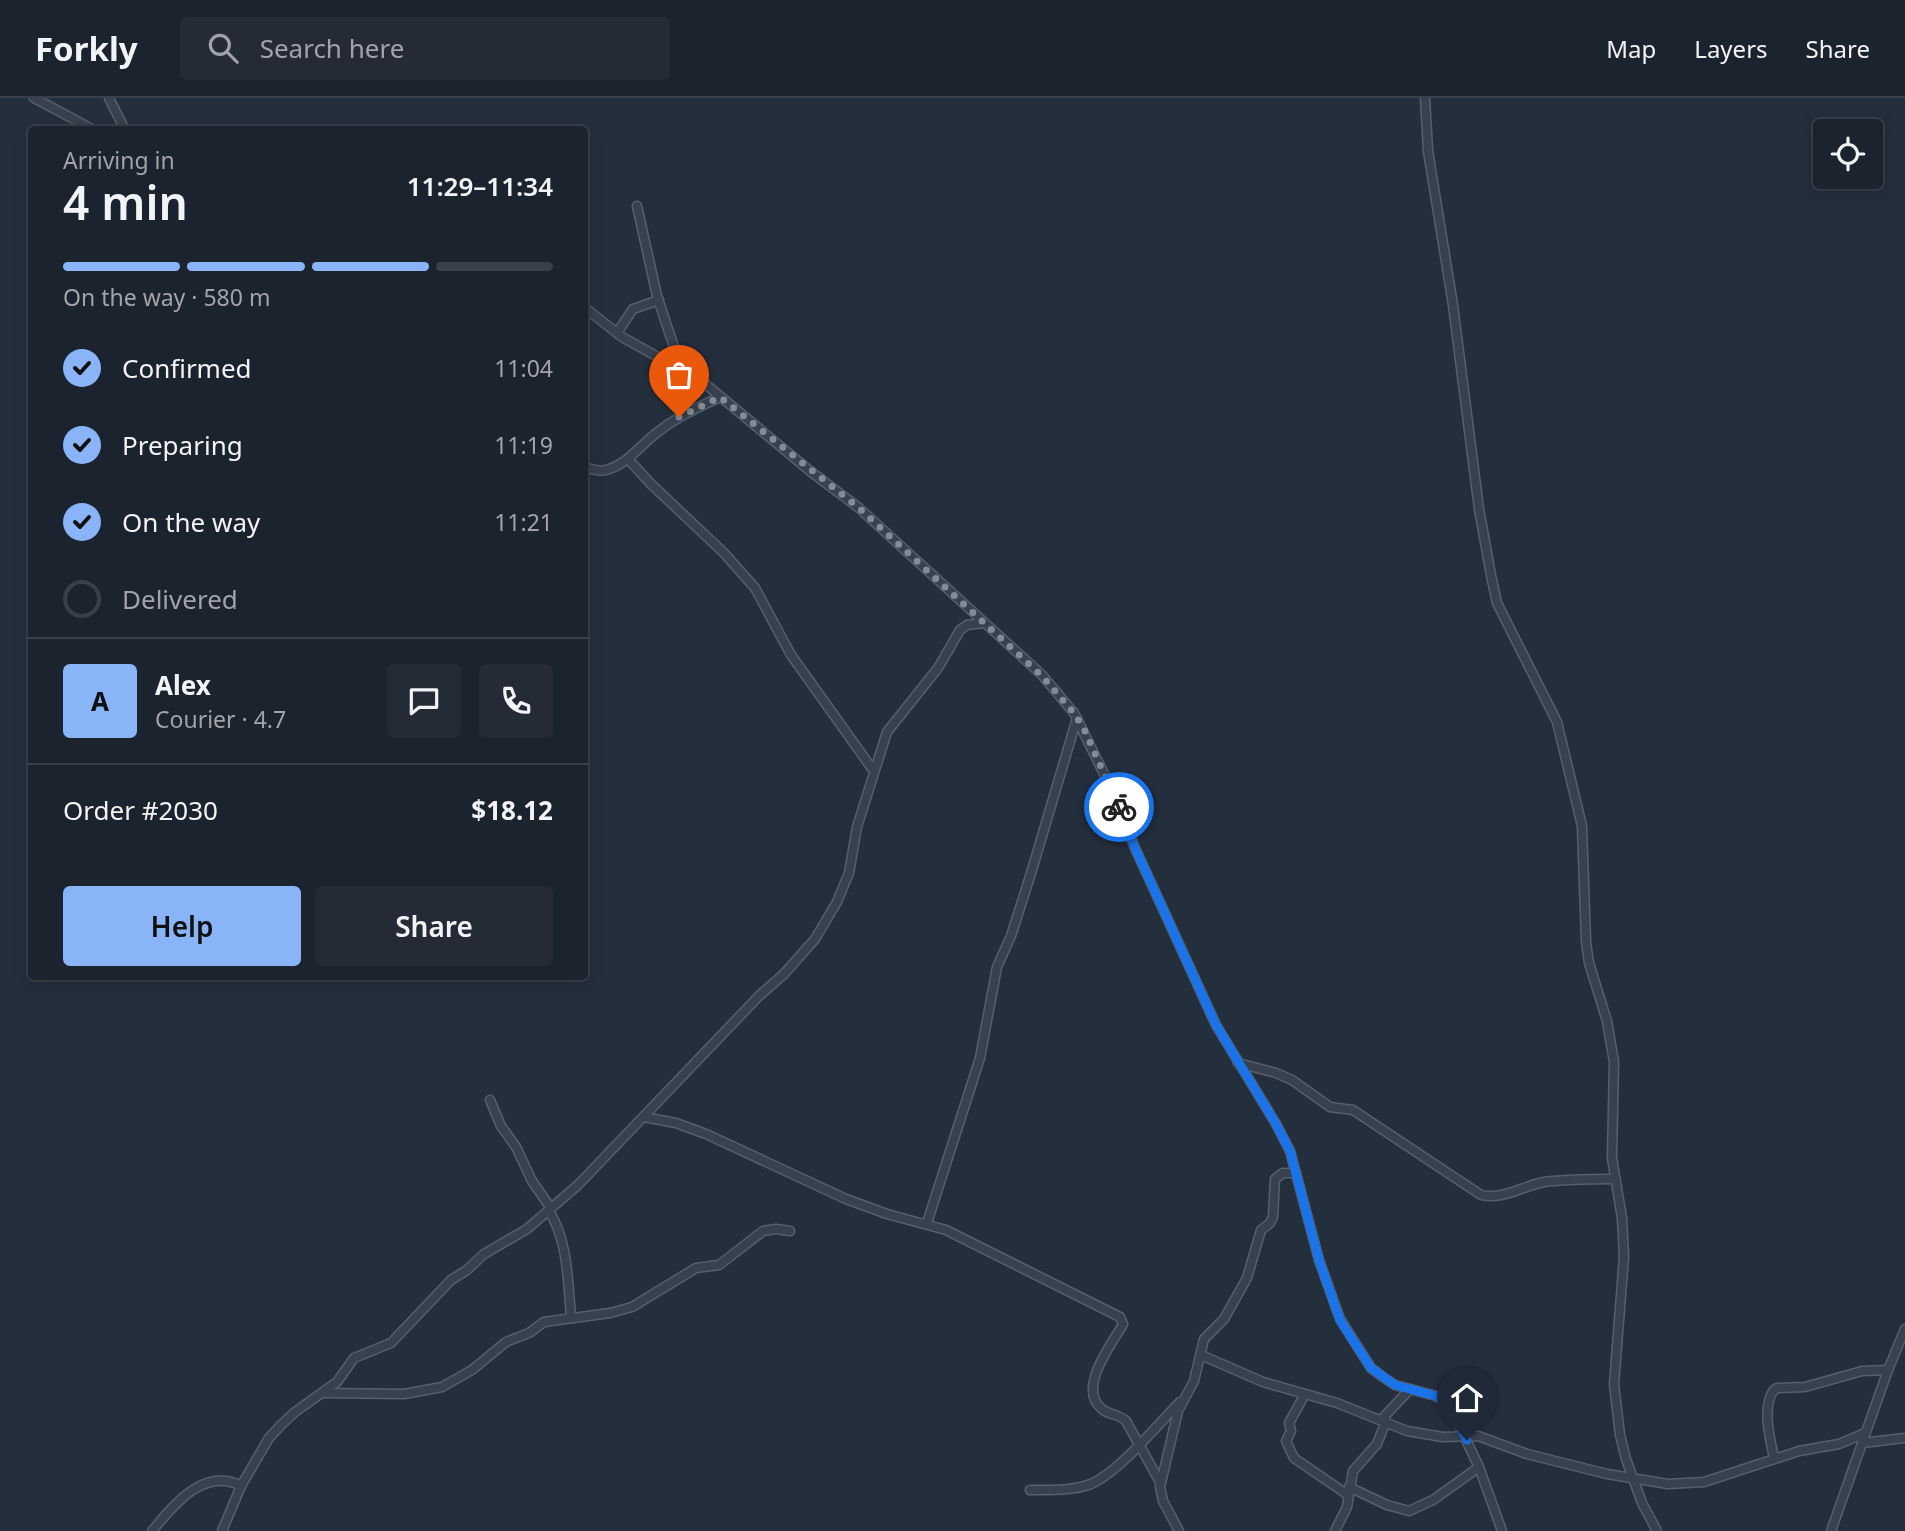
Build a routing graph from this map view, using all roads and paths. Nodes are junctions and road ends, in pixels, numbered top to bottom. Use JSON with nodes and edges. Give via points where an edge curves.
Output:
{"nodes":[{"id":1,"x":34,"y":98,"type":"edge"},
{"id":2,"x":109,"y":98,"type":"edge"},
{"id":3,"x":1425,"y":98,"type":"edge"},
{"id":4,"x":86,"y":126,"type":"edge"},
{"id":5,"x":123,"y":126,"type":"edge"},
{"id":6,"x":638,"y":206,"type":"dead end"},
{"id":7,"x":659,"y":300,"type":"junction"},
{"id":8,"x":588,"y":310,"type":"edge"},
{"id":9,"x":617,"y":333,"type":"junction"},
{"id":10,"x":681,"y":369,"type":"junction"},
{"id":11,"x":720,"y":397,"type":"junction"},
{"id":12,"x":628,"y":458,"type":"junction"},
{"id":13,"x":588,"y":468,"type":"edge"},
{"id":14,"x":984,"y":623,"type":"junction"},
{"id":15,"x":1077,"y":718,"type":"junction"},
{"id":16,"x":873,"y":771,"type":"junction"},
{"id":17,"x":1238,"y":1063,"type":"junction"},
{"id":18,"x":490,"y":1100,"type":"dead end"},
{"id":19,"x":644,"y":1117,"type":"junction"},
{"id":20,"x":1296,"y":1173,"type":"junction"},
{"id":21,"x":1615,"y":1179,"type":"junction"},
{"id":22,"x":550,"y":1209,"type":"junction"},
{"id":23,"x":927,"y":1223,"type":"junction"},
{"id":24,"x":790,"y":1231,"type":"dead end"},
{"id":25,"x":571,"y":1317,"type":"junction"},
{"id":26,"x":1905,"y":1329,"type":"edge"},
{"id":27,"x":1200,"y":1355,"type":"junction"},
{"id":28,"x":1888,"y":1370,"type":"junction"},
{"id":29,"x":1410,"y":1389,"type":"junction"},
{"id":30,"x":324,"y":1393,"type":"junction"},
{"id":31,"x":1305,"y":1394,"type":"junction"},
{"id":32,"x":1185,"y":1398,"type":"junction"},
{"id":33,"x":1383,"y":1421,"type":"junction"},
{"id":34,"x":1865,"y":1433,"type":"junction"},
{"id":35,"x":1465,"y":1436,"type":"junction"},
{"id":36,"x":1905,"y":1438,"type":"edge"},
{"id":37,"x":1862,"y":1443,"type":"junction"},
{"id":38,"x":1138,"y":1445,"type":"junction"},
{"id":39,"x":1774,"y":1458,"type":"junction"},
{"id":40,"x":1479,"y":1467,"type":"junction"},
{"id":41,"x":1632,"y":1479,"type":"junction"},
{"id":42,"x":1160,"y":1482,"type":"junction"},
{"id":43,"x":241,"y":1486,"type":"junction"},
{"id":44,"x":1030,"y":1490,"type":"dead end"},
{"id":45,"x":1348,"y":1491,"type":"junction"},
{"id":46,"x":1653,"y":1530,"type":"edge"},
{"id":47,"x":152,"y":1531,"type":"edge"},
{"id":48,"x":222,"y":1531,"type":"edge"},
{"id":49,"x":1179,"y":1531,"type":"edge"},
{"id":50,"x":1335,"y":1531,"type":"edge"},
{"id":51,"x":1502,"y":1531,"type":"edge"},
{"id":52,"x":1831,"y":1531,"type":"edge"}],
"edges":[{"from":1,"to":4,"type":"street"},
{"from":2,"to":5,"type":"street"},
{"from":3,"to":21,"type":"street","via":[[1428,151],[1450,278],[1479,509],[1497,603],[1557,722],[1582,826],[1586,942],[1614,1062]]},
{"from":6,"to":7,"type":"street"},
{"from":7,"to":9,"type":"street","via":[[634,310]]},
{"from":7,"to":10,"type":"street"},
{"from":8,"to":9,"type":"street"},
{"from":9,"to":10,"type":"street"},
{"from":10,"to":11,"type":"street"},
{"from":11,"to":12,"type":"street","via":[[679,417]]},
{"from":11,"to":14,"type":"street","via":[[859,508]]},
{"from":12,"to":13,"type":"street","via":[[603,471]]},
{"from":12,"to":16,"type":"street","via":[[755,588],[802,672]]},
{"from":14,"to":15,"type":"street","via":[[1042,676]]},
{"from":14,"to":16,"type":"street","via":[[960,630],[938,668],[887,732]]},
{"from":15,"to":17,"type":"street","via":[[1210,1013]]},
{"from":15,"to":23,"type":"street","via":[[1011,936],[997,967],[980,1058]]},
{"from":16,"to":19,"type":"street","via":[[849,873],[826,924],[784,974]]},
{"from":17,"to":20,"type":"street","via":[[1276,1124]]},
{"from":17,"to":21,"type":"street","via":[[1292,1080],[1330,1107],[1353,1110],[1481,1195],[1497,1197],[1543,1182]]},
{"from":18,"to":22,"type":"street","via":[[497,1120]]},
{"from":19,"to":22,"type":"street"},
{"from":19,"to":23,"type":"street","via":[[706,1134],[846,1199]]},
{"from":20,"to":27,"type":"street","via":[[1283,1173],[1275,1179],[1273,1217],[1261,1230],[1247,1278],[1221,1323],[1204,1339]]},
{"from":20,"to":29,"type":"street","via":[[1340,1320],[1371,1368],[1395,1385]]},
{"from":21,"to":41,"type":"street","via":[[1624,1257],[1614,1384],[1620,1436]]},
{"from":22,"to":25,"type":"street","via":[[562,1243]]},
{"from":22,"to":30,"type":"street","via":[[451,1280],[390,1343],[354,1359]]},
{"from":23,"to":38,"type":"street","via":[[1122,1319],[1098,1367],[1095,1394],[1099,1407],[1122,1417]]},
{"from":24,"to":25,"type":"street","via":[[763,1231],[719,1265],[696,1268],[632,1307]]},
{"from":25,"to":30,"type":"street","via":[[544,1322],[510,1340],[442,1387],[404,1394]]},
{"from":26,"to":28,"type":"street"},
{"from":27,"to":31,"type":"street"},
{"from":27,"to":32,"type":"street"},
{"from":28,"to":34,"type":"street"},
{"from":28,"to":39,"type":"street","via":[[1852,1373],[1816,1385],[1773,1391],[1768,1407]]},
{"from":29,"to":33,"type":"street"},
{"from":29,"to":35,"type":"street","via":[[1445,1402]]},
{"from":30,"to":43,"type":"street","via":[[295,1412],[269,1438]]},
{"from":31,"to":33,"type":"street"},
{"from":31,"to":45,"type":"street","via":[[1289,1423],[1289,1451]]},
{"from":32,"to":38,"type":"street"},
{"from":32,"to":42,"type":"street"},
{"from":33,"to":35,"type":"street","via":[[1421,1434]]},
{"from":33,"to":45,"type":"street","via":[[1377,1444],[1353,1471]]},
{"from":34,"to":37,"type":"street"},
{"from":34,"to":39,"type":"street","via":[[1839,1444]]},
{"from":35,"to":40,"type":"street"},
{"from":35,"to":41,"type":"street"},
{"from":36,"to":37,"type":"street"},
{"from":37,"to":52,"type":"street"},
{"from":38,"to":42,"type":"street"},
{"from":38,"to":44,"type":"street","via":[[1090,1484]]},
{"from":39,"to":41,"type":"street","via":[[1704,1482]]},
{"from":40,"to":45,"type":"street","via":[[1409,1511]]},
{"from":40,"to":51,"type":"street"},
{"from":41,"to":46,"type":"street"},
{"from":42,"to":49,"type":"street","via":[[1163,1501]]},
{"from":43,"to":47,"type":"street","via":[[220,1480],[190,1491]]},
{"from":43,"to":48,"type":"street"},
{"from":45,"to":50,"type":"street","via":[[1345,1512]]}]}
